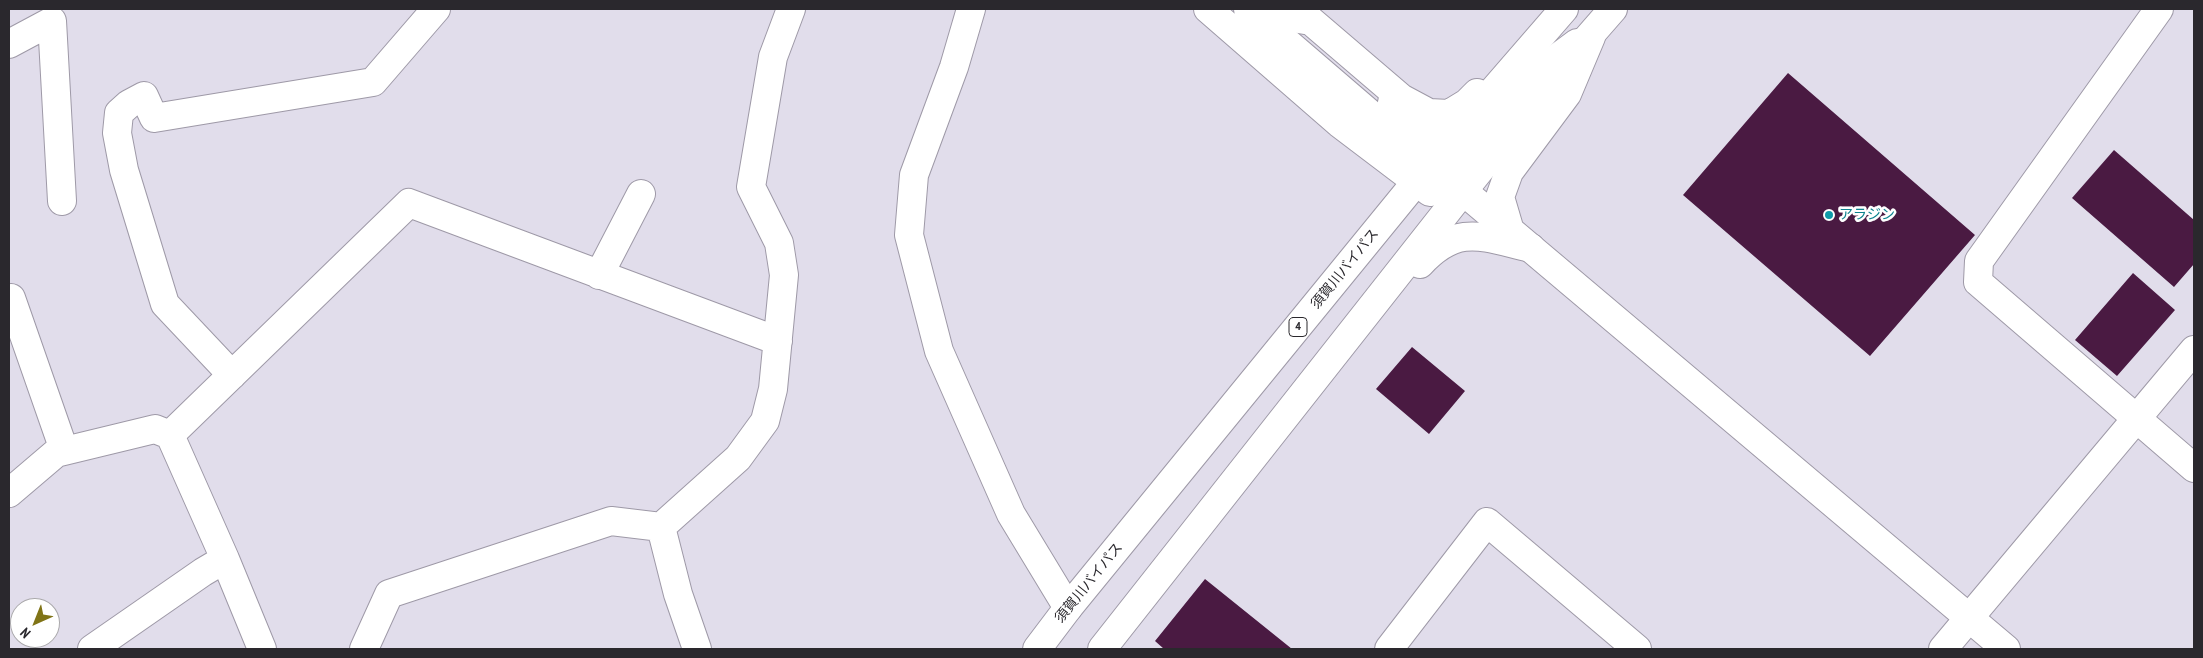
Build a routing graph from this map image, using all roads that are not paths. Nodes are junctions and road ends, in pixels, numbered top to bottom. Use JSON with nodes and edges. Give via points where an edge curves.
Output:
{"nodes":[{"id":1,"x":436,"y":9,"type":"edge"},
{"id":2,"x":792,"y":9,"type":"edge"},
{"id":3,"x":971,"y":9,"type":"edge"},
{"id":4,"x":1208,"y":9,"type":"edge"},
{"id":5,"x":1248,"y":9,"type":"edge"},
{"id":6,"x":1563,"y":9,"type":"edge"},
{"id":7,"x":1613,"y":9,"type":"edge"},
{"id":8,"x":2159,"y":9,"type":"edge"},
{"id":9,"x":1276,"y":12,"type":"edge"},
{"id":10,"x":1594,"y":31,"type":"junction"},
{"id":11,"x":9,"y":44,"type":"edge"},
{"id":12,"x":1339,"y":123,"type":"junction"},
{"id":13,"x":1443,"y":175,"type":"junction"},
{"id":14,"x":642,"y":194,"type":"dead end"},
{"id":15,"x":62,"y":200,"type":"dead end"},
{"id":16,"x":1520,"y":240,"type":"junction"},
{"id":17,"x":599,"y":274,"type":"junction"},
{"id":18,"x":1324,"y":295,"type":"junction"},
{"id":19,"x":12,"y":298,"type":"dead end"},
{"id":20,"x":778,"y":341,"type":"junction"},
{"id":21,"x":1344,"y":342,"type":"junction"},
{"id":22,"x":2194,"y":350,"type":"edge"},
{"id":23,"x":232,"y":375,"type":"junction"},
{"id":24,"x":2136,"y":418,"type":"junction"},
{"id":25,"x":170,"y":435,"type":"junction"},
{"id":26,"x":64,"y":450,"type":"junction"},
{"id":27,"x":2194,"y":468,"type":"edge"},
{"id":28,"x":9,"y":493,"type":"edge"},
{"id":29,"x":661,"y":527,"type":"junction"},
{"id":30,"x":225,"y":559,"type":"junction"},
{"id":31,"x":1068,"y":608,"type":"junction"},
{"id":32,"x":1970,"y":618,"type":"junction"},
{"id":33,"x":92,"y":649,"type":"edge"},
{"id":34,"x":262,"y":649,"type":"edge"},
{"id":35,"x":364,"y":649,"type":"edge"},
{"id":36,"x":697,"y":649,"type":"edge"},
{"id":37,"x":1037,"y":649,"type":"edge"},
{"id":38,"x":1102,"y":649,"type":"edge"},
{"id":39,"x":1389,"y":649,"type":"edge"},
{"id":40,"x":1636,"y":649,"type":"edge"},
{"id":41,"x":1943,"y":649,"type":"edge"},
{"id":42,"x":2006,"y":649,"type":"edge"}],
"edges":[{"from":1,"to":23,"type":"main road","via":[[373,82],[154,118],[144,96],[119,113],[117,134],[124,170],[165,304]]},
{"from":2,"to":20,"type":"main road","via":[[773,57],[750,187],[779,243],[784,275]]},
{"from":3,"to":31,"type":"main road","via":[[954,67],[914,175],[909,235],[939,351],[1011,514]]},
{"from":4,"to":12,"type":"main road"},
{"from":5,"to":13,"type":"main road"},
{"from":6,"to":9,"type":"main road","via":[[1467,103],[1448,114],[1429,113],[1401,98],[1311,21]]},
{"from":6,"to":13,"type":"main road","name":"須賀川バイパス","number":"4"},
{"from":7,"to":10,"type":"main road","name":"須賀川バイパス","number":"4"},
{"from":8,"to":24,"type":"main road","via":[[1979,261],[1978,282]]},
{"from":9,"to":13,"type":"main road"},
{"from":10,"to":13,"type":"main road","name":"須賀川バイパス","number":"4"},
{"from":10,"to":16,"type":"main road","via":[[1567,94],[1509,172],[1500,197]]},
{"from":11,"to":15,"type":"main road","via":[[52,21]]},
{"from":12,"to":13,"type":"main road"},
{"from":12,"to":18,"type":"main road","via":[[1388,173],[1393,191],[1380,213],[1357,240]]},
{"from":13,"to":16,"type":"main road"},
{"from":13,"to":18,"type":"main road","name":"須賀川バイパス","number":"4"},
{"from":13,"to":21,"type":"main road","name":"須賀川バイパス","number":"4"},
{"from":14,"to":17,"type":"main road"},
{"from":16,"to":21,"type":"main road","via":[[1480,236],[1454,238],[1434,249]]},
{"from":16,"to":32,"type":"main road"},
{"from":17,"to":20,"type":"main road"},
{"from":17,"to":23,"type":"main road","via":[[409,203]]},
{"from":18,"to":31,"type":"main road","name":"須賀川バイパス","number":"4"},
{"from":19,"to":26,"type":"main road"},
{"from":20,"to":29,"type":"main road","via":[[773,389],[765,421],[738,458]]},
{"from":21,"to":38,"type":"main road","name":"須賀川バイパス","number":"4"},
{"from":22,"to":24,"type":"main road"},
{"from":23,"to":25,"type":"main road"},
{"from":24,"to":27,"type":"main road"},
{"from":24,"to":32,"type":"main road"},
{"from":25,"to":26,"type":"main road","via":[[155,429]]},
{"from":25,"to":30,"type":"main road"},
{"from":26,"to":28,"type":"main road","via":[[56,453]]},
{"from":29,"to":35,"type":"main road","via":[[611,521],[389,594]]},
{"from":29,"to":36,"type":"main road","via":[[678,594]]},
{"from":30,"to":33,"type":"main road"},
{"from":30,"to":34,"type":"main road"},
{"from":31,"to":37,"type":"main road","name":"須賀川バイパス","number":"4"},
{"from":32,"to":41,"type":"main road"},
{"from":32,"to":42,"type":"main road"},
{"from":39,"to":40,"type":"main road","via":[[1488,522]]}]}
